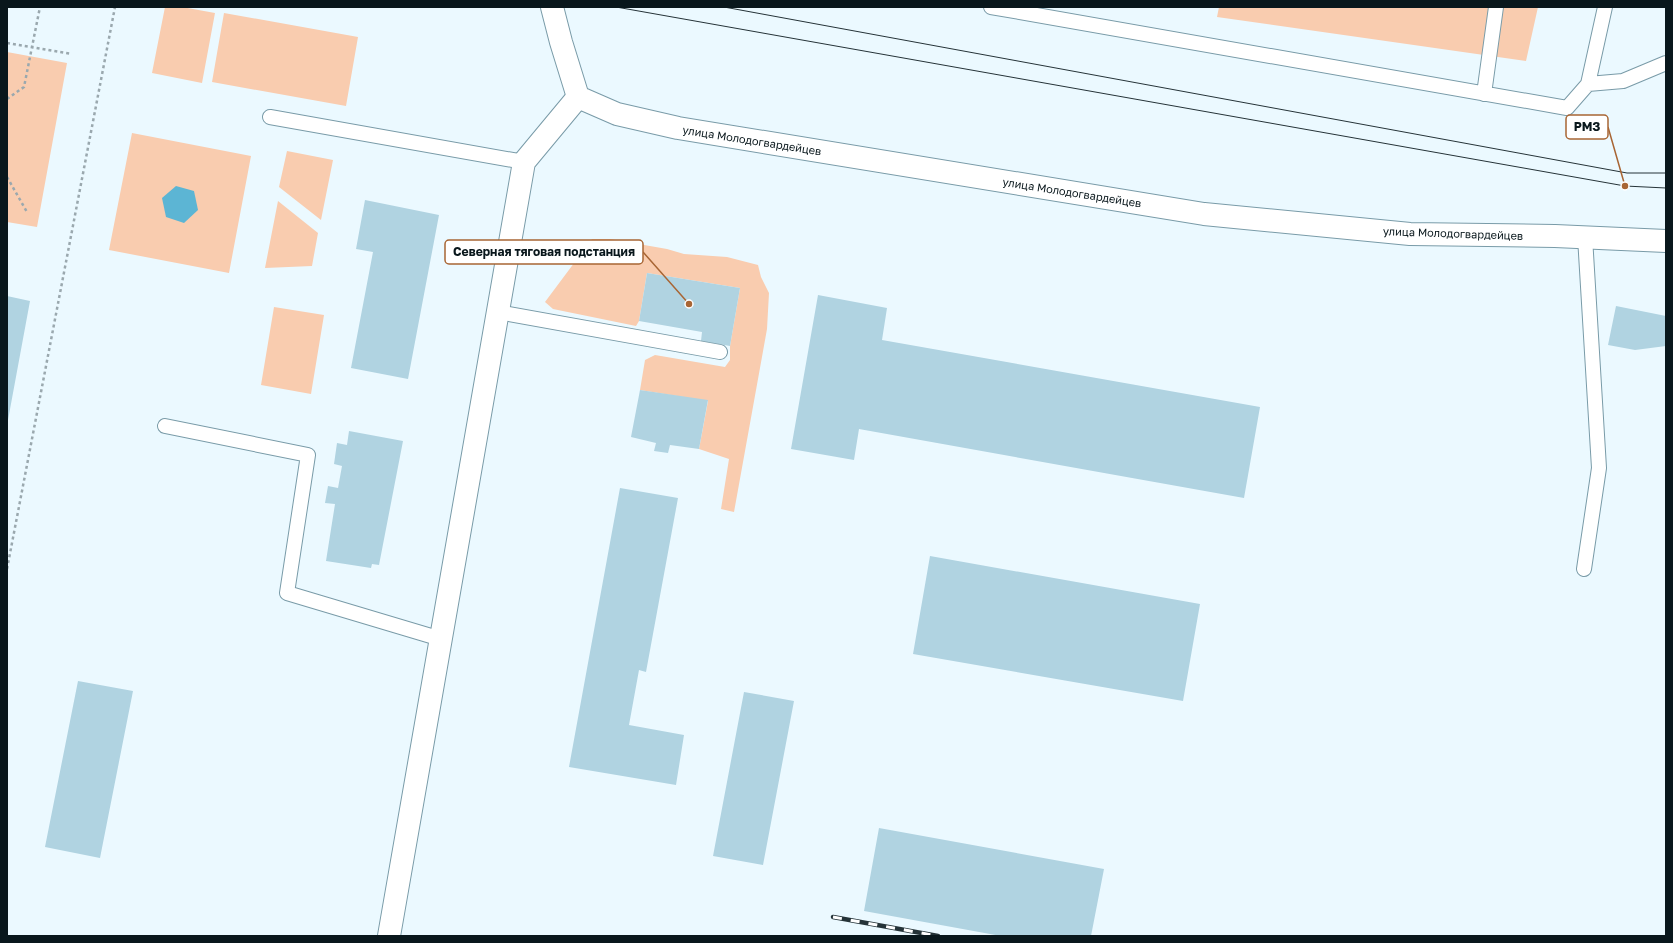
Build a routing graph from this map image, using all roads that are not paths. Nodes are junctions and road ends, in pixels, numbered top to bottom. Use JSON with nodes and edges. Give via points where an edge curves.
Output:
{"nodes":[{"id":1,"x":552,"y":7,"type":"edge"},
{"id":2,"x":991,"y":7,"type":"edge"},
{"id":3,"x":1496,"y":7,"type":"edge"},
{"id":4,"x":1605,"y":7,"type":"edge"},
{"id":5,"x":1015,"y":9,"type":"edge"},
{"id":6,"x":1666,"y":63,"type":"edge"},
{"id":7,"x":1588,"y":84,"type":"junction"},
{"id":8,"x":1484,"y":94,"type":"junction"},
{"id":9,"x":578,"y":97,"type":"junction"},
{"id":10,"x":270,"y":117,"type":"dead end"},
{"id":11,"x":524,"y":162,"type":"junction"},
{"id":12,"x":1585,"y":237,"type":"junction"},
{"id":13,"x":1666,"y":241,"type":"edge"},
{"id":14,"x":498,"y":312,"type":"junction"},
{"id":15,"x":720,"y":352,"type":"dead end"},
{"id":16,"x":165,"y":426,"type":"dead end"},
{"id":17,"x":1584,"y":569,"type":"dead end"},
{"id":18,"x":441,"y":639,"type":"junction"},
{"id":19,"x":389,"y":936,"type":"edge"}],
"edges":[{"from":1,"to":9,"type":"street"},
{"from":2,"to":5,"type":"lane"},
{"from":3,"to":8,"type":"lane"},
{"from":4,"to":7,"type":"lane"},
{"from":5,"to":8,"type":"lane"},
{"from":6,"to":7,"type":"lane","via":[[1623,82]]},
{"from":7,"to":8,"type":"lane","via":[[1566,108]]},
{"from":9,"to":11,"type":"street"},
{"from":9,"to":12,"type":"street","name":"улица Молодогвардейцев","via":[[617,114],[678,128],[1204,214],[1410,234]]},
{"from":10,"to":11,"type":"lane"},
{"from":11,"to":14,"type":"street"},
{"from":12,"to":13,"type":"street","name":"улица Молодогвардейцев"},
{"from":12,"to":17,"type":"lane","via":[[1599,468]]},
{"from":14,"to":15,"type":"lane"},
{"from":14,"to":18,"type":"street"},
{"from":16,"to":18,"type":"lane","via":[[308,455],[287,592]]},
{"from":18,"to":19,"type":"street"}]}
